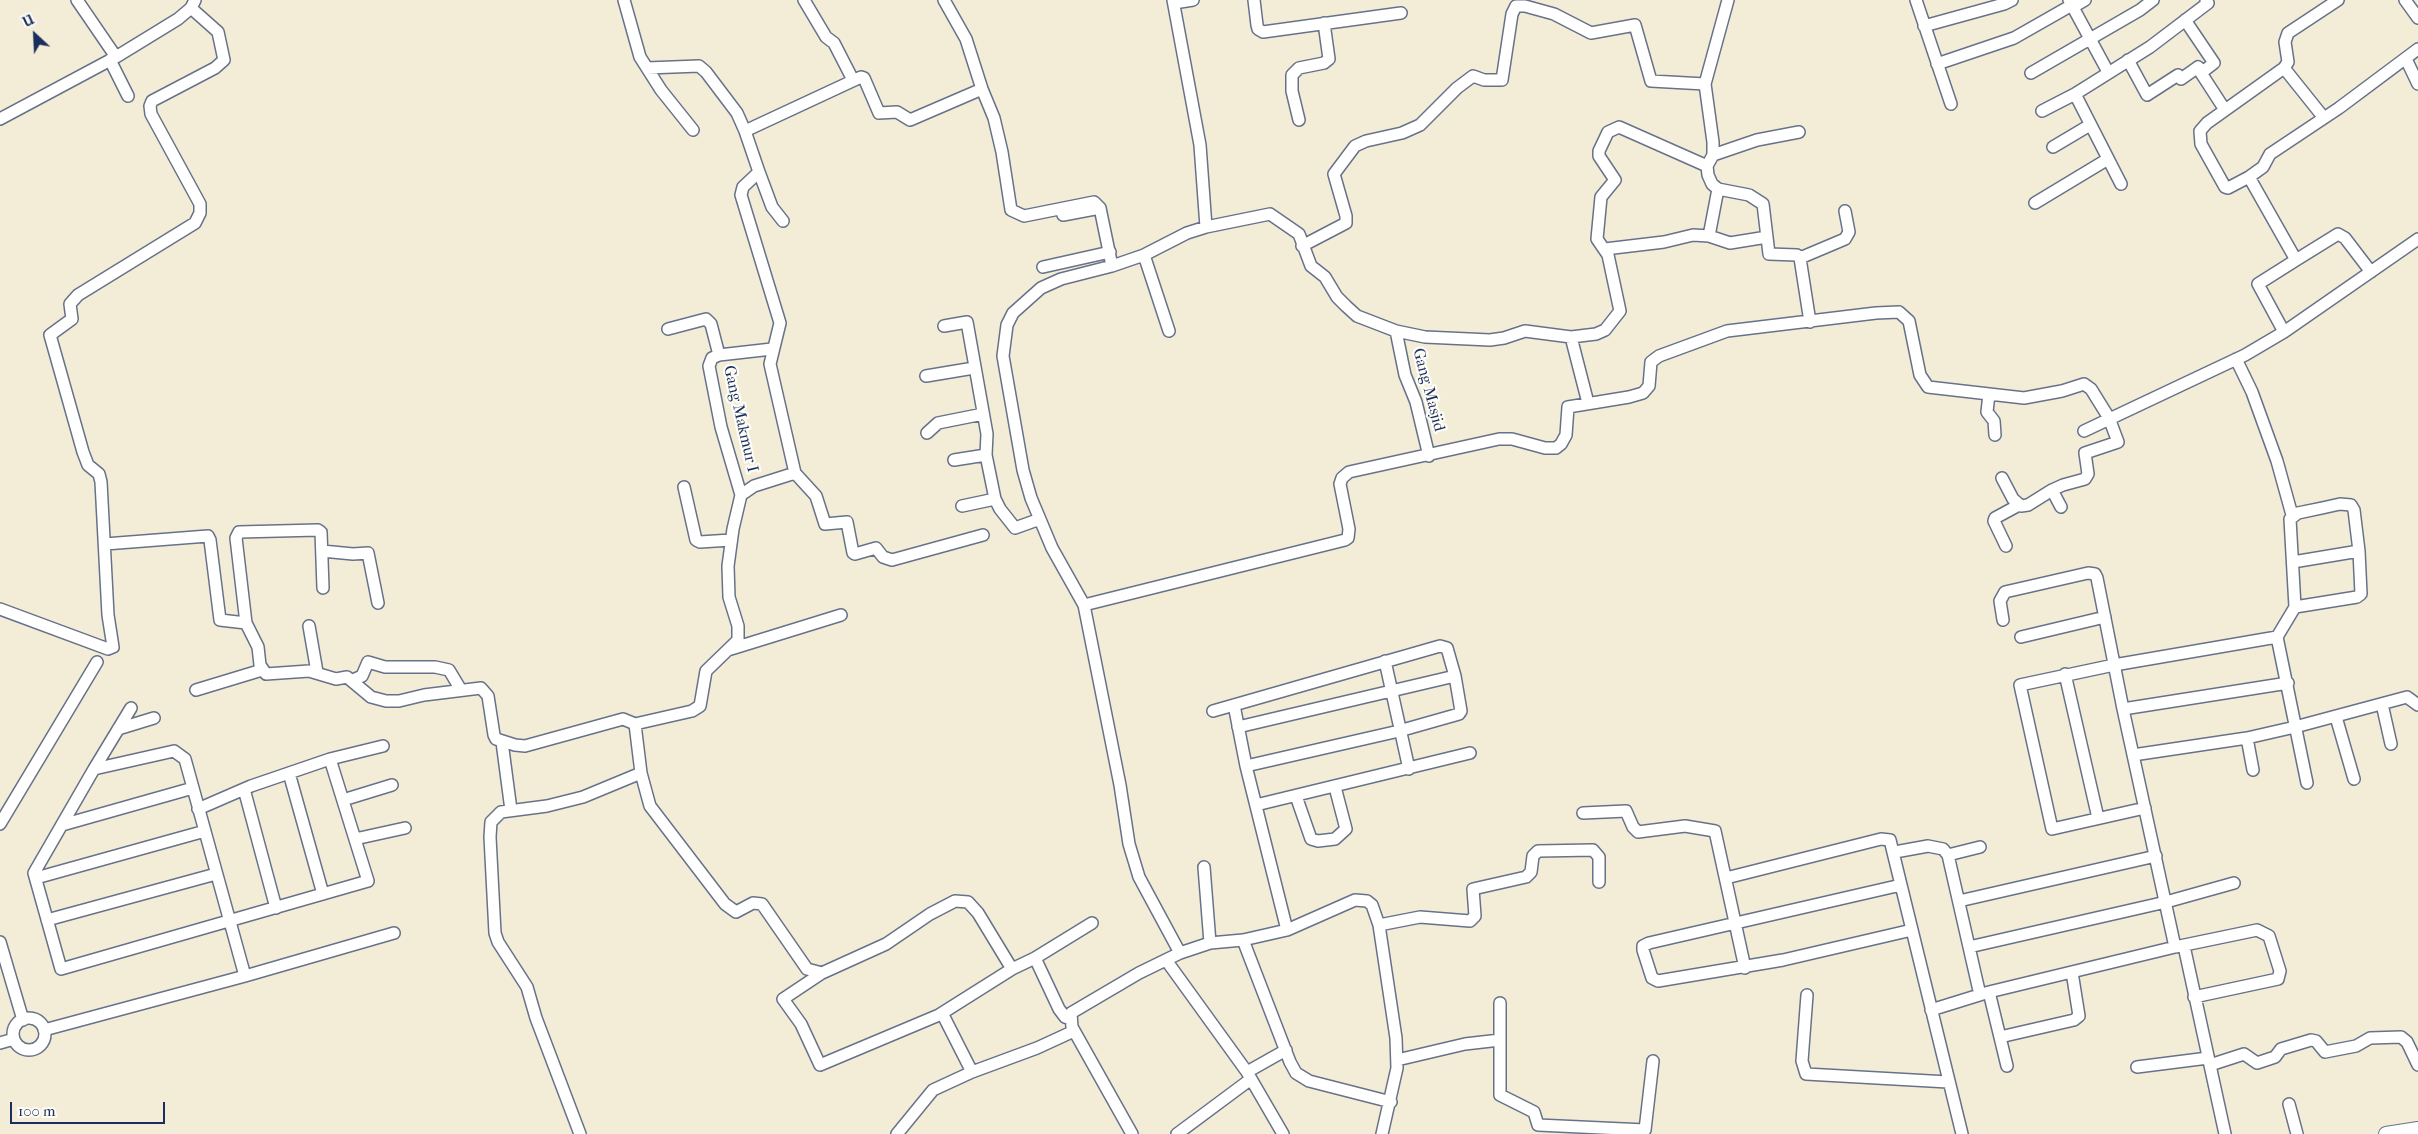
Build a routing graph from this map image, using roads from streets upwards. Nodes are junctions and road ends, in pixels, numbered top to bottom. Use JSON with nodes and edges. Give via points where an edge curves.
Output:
{"nodes":[{"id":1,"x":77,"y":0,"type":"edge"},
{"id":2,"x":624,"y":0,"type":"edge"},
{"id":3,"x":804,"y":0,"type":"edge"},
{"id":4,"x":944,"y":0,"type":"edge"},
{"id":5,"x":1193,"y":0,"type":"edge"},
{"id":6,"x":1254,"y":0,"type":"edge"},
{"id":7,"x":1728,"y":0,"type":"edge"},
{"id":8,"x":1916,"y":0,"type":"edge"},
{"id":9,"x":2012,"y":0,"type":"edge"},
{"id":10,"x":2085,"y":0,"type":"edge"},
{"id":11,"x":2153,"y":0,"type":"edge"},
{"id":12,"x":2206,"y":0,"type":"edge"},
{"id":13,"x":2338,"y":0,"type":"edge"},
{"id":14,"x":2405,"y":0,"type":"edge"},
{"id":15,"x":1174,"y":1,"type":"edge"},
{"id":16,"x":193,"y":4,"type":"edge"},
{"id":17,"x":2071,"y":4,"type":"edge"},
{"id":18,"x":1401,"y":13,"type":"dead end"},
{"id":19,"x":2418,"y":18,"type":"edge"},
{"id":20,"x":2185,"y":20,"type":"junction"},
{"id":21,"x":1324,"y":23,"type":"junction"},
{"id":22,"x":1924,"y":26,"type":"junction"},
{"id":23,"x":2090,"y":39,"type":"junction"},
{"id":24,"x":2418,"y":49,"type":"edge"},
{"id":25,"x":113,"y":58,"type":"junction"},
{"id":26,"x":2406,"y":59,"type":"junction"},
{"id":27,"x":2128,"y":60,"type":"junction"},
{"id":28,"x":1937,"y":64,"type":"junction"},
{"id":29,"x":647,"y":68,"type":"junction"},
{"id":30,"x":2284,"y":68,"type":"junction"},
{"id":31,"x":2203,"y":71,"type":"junction"},
{"id":32,"x":2108,"y":72,"type":"junction"},
{"id":33,"x":2031,"y":73,"type":"dead end"},
{"id":34,"x":853,"y":80,"type":"junction"},
{"id":35,"x":1705,"y":84,"type":"junction"},
{"id":36,"x":2418,"y":84,"type":"edge"},
{"id":37,"x":982,"y":89,"type":"junction"},
{"id":38,"x":2074,"y":94,"type":"junction"},
{"id":39,"x":128,"y":96,"type":"dead end"},
{"id":40,"x":1951,"y":104,"type":"dead end"},
{"id":41,"x":2225,"y":110,"type":"junction"},
{"id":42,"x":2042,"y":111,"type":"dead end"},
{"id":43,"x":2324,"y":118,"type":"junction"},
{"id":44,"x":0,"y":119,"type":"edge"},
{"id":45,"x":1299,"y":120,"type":"dead end"},
{"id":46,"x":2090,"y":125,"type":"junction"},
{"id":47,"x":693,"y":130,"type":"dead end"},
{"id":48,"x":745,"y":131,"type":"junction"},
{"id":49,"x":1798,"y":132,"type":"dead end"},
{"id":50,"x":2053,"y":147,"type":"dead end"},
{"id":51,"x":1713,"y":154,"type":"junction"},
{"id":52,"x":2108,"y":159,"type":"junction"},
{"id":53,"x":1707,"y":166,"type":"junction"},
{"id":54,"x":759,"y":172,"type":"junction"},
{"id":55,"x":2249,"y":177,"type":"junction"},
{"id":56,"x":2120,"y":184,"type":"dead end"},
{"id":57,"x":1718,"y":189,"type":"junction"},
{"id":58,"x":2035,"y":203,"type":"dead end"},
{"id":59,"x":1100,"y":208,"type":"junction"},
{"id":60,"x":1845,"y":210,"type":"dead end"},
{"id":61,"x":783,"y":220,"type":"dead end"},
{"id":62,"x":1034,"y":221,"type":"dead end"},
{"id":63,"x":1206,"y":226,"type":"junction"},
{"id":64,"x":1709,"y":236,"type":"junction"},
{"id":65,"x":1767,"y":238,"type":"junction"},
{"id":66,"x":2418,"y":239,"type":"edge"},
{"id":67,"x":1302,"y":246,"type":"junction"},
{"id":68,"x":1605,"y":249,"type":"junction"},
{"id":69,"x":1110,"y":252,"type":"junction"},
{"id":70,"x":1144,"y":255,"type":"junction"},
{"id":71,"x":1800,"y":258,"type":"junction"},
{"id":72,"x":2296,"y":260,"type":"junction"},
{"id":73,"x":1112,"y":266,"type":"junction"},
{"id":74,"x":1043,"y":267,"type":"dead end"},
{"id":75,"x":2372,"y":272,"type":"junction"},
{"id":76,"x":1810,"y":322,"type":"junction"},
{"id":77,"x":944,"y":326,"type":"dead end"},
{"id":78,"x":668,"y":329,"type":"dead end"},
{"id":79,"x":1169,"y":331,"type":"dead end"},
{"id":80,"x":1396,"y":331,"type":"junction"},
{"id":81,"x":2284,"y":332,"type":"junction"},
{"id":82,"x":1571,"y":337,"type":"junction"},
{"id":83,"x":772,"y":349,"type":"junction"},
{"id":84,"x":719,"y":354,"type":"junction"},
{"id":85,"x":2236,"y":360,"type":"junction"},
{"id":86,"x":974,"y":368,"type":"junction"},
{"id":87,"x":926,"y":376,"type":"dead end"},
{"id":88,"x":1989,"y":394,"type":"junction"},
{"id":89,"x":1588,"y":403,"type":"junction"},
{"id":90,"x":983,"y":414,"type":"junction"},
{"id":91,"x":2109,"y":418,"type":"junction"},
{"id":92,"x":2084,"y":432,"type":"dead end"},
{"id":93,"x":927,"y":433,"type":"dead end"},
{"id":94,"x":1995,"y":435,"type":"dead end"},
{"id":95,"x":986,"y":455,"type":"junction"},
{"id":96,"x":1429,"y":456,"type":"junction"},
{"id":97,"x":954,"y":460,"type":"dead end"},
{"id":98,"x":795,"y":473,"type":"junction"},
{"id":99,"x":2002,"y":478,"type":"dead end"},
{"id":100,"x":684,"y":487,"type":"dead end"},
{"id":101,"x":2052,"y":490,"type":"junction"},
{"id":102,"x":741,"y":495,"type":"junction"},
{"id":103,"x":995,"y":499,"type":"junction"},
{"id":104,"x":2019,"y":505,"type":"junction"},
{"id":105,"x":962,"y":506,"type":"dead end"},
{"id":106,"x":2061,"y":507,"type":"dead end"},
{"id":107,"x":2292,"y":515,"type":"junction"},
{"id":108,"x":1040,"y":519,"type":"junction"},
{"id":109,"x":983,"y":535,"type":"dead end"},
{"id":110,"x":732,"y":540,"type":"junction"},
{"id":111,"x":105,"y":544,"type":"junction"},
{"id":112,"x":2006,"y":546,"type":"dead end"},
{"id":113,"x":322,"y":551,"type":"junction"},
{"id":114,"x":2359,"y":551,"type":"junction"},
{"id":115,"x":2293,"y":562,"type":"junction"},
{"id":116,"x":323,"y":588,"type":"dead end"},
{"id":117,"x":378,"y":603,"type":"dead end"},
{"id":118,"x":1084,"y":605,"type":"junction"},
{"id":119,"x":2294,"y":607,"type":"junction"},
{"id":120,"x":0,"y":610,"type":"edge"},
{"id":121,"x":841,"y":615,"type":"dead end"},
{"id":122,"x":2105,"y":617,"type":"junction"},
{"id":123,"x":2003,"y":620,"type":"dead end"},
{"id":124,"x":246,"y":622,"type":"junction"},
{"id":125,"x":309,"y":626,"type":"dead end"},
{"id":126,"x":2021,"y":637,"type":"dead end"},
{"id":127,"x":2277,"y":637,"type":"junction"},
{"id":128,"x":730,"y":650,"type":"junction"},
{"id":129,"x":1385,"y":661,"type":"junction"},
{"id":130,"x":97,"y":662,"type":"dead end"},
{"id":131,"x":2114,"y":665,"type":"junction"},
{"id":132,"x":262,"y":670,"type":"junction"},
{"id":133,"x":317,"y":672,"type":"junction"},
{"id":134,"x":2064,"y":674,"type":"junction"},
{"id":135,"x":1455,"y":676,"type":"junction"},
{"id":136,"x":352,"y":680,"type":"junction"},
{"id":137,"x":2288,"y":683,"type":"junction"},
{"id":138,"x":196,"y":690,"type":"dead end"},
{"id":139,"x":461,"y":690,"type":"junction"},
{"id":140,"x":1391,"y":692,"type":"junction"},
{"id":141,"x":2382,"y":704,"type":"junction"},
{"id":142,"x":1234,"y":705,"type":"junction"},
{"id":143,"x":2418,"y":705,"type":"edge"},
{"id":144,"x":131,"y":708,"type":"dead end"},
{"id":145,"x":2122,"y":709,"type":"junction"},
{"id":146,"x":1213,"y":711,"type":"dead end"},
{"id":147,"x":2336,"y":717,"type":"junction"},
{"id":148,"x":154,"y":718,"type":"dead end"},
{"id":149,"x":635,"y":724,"type":"junction"},
{"id":150,"x":1238,"y":728,"type":"junction"},
{"id":151,"x":2295,"y":728,"type":"junction"},
{"id":152,"x":118,"y":729,"type":"junction"},
{"id":153,"x":1399,"y":730,"type":"junction"},
{"id":154,"x":2246,"y":738,"type":"junction"},
{"id":155,"x":502,"y":742,"type":"junction"},
{"id":156,"x":2392,"y":744,"type":"dead end"},
{"id":157,"x":383,"y":746,"type":"dead end"},
{"id":158,"x":1470,"y":753,"type":"dead end"},
{"id":159,"x":2132,"y":755,"type":"junction"},
{"id":160,"x":330,"y":759,"type":"junction"},
{"id":161,"x":1246,"y":766,"type":"junction"},
{"id":162,"x":94,"y":769,"type":"junction"},
{"id":163,"x":1409,"y":769,"type":"junction"},
{"id":164,"x":2253,"y":770,"type":"dead end"},
{"id":165,"x":641,"y":772,"type":"junction"},
{"id":166,"x":289,"y":773,"type":"junction"},
{"id":167,"x":2354,"y":779,"type":"dead end"},
{"id":168,"x":2307,"y":783,"type":"dead end"},
{"id":169,"x":392,"y":785,"type":"dead end"},
{"id":170,"x":1335,"y":787,"type":"junction"},
{"id":171,"x":193,"y":788,"type":"junction"},
{"id":172,"x":244,"y":789,"type":"junction"},
{"id":173,"x":1296,"y":796,"type":"junction"},
{"id":174,"x":343,"y":800,"type":"junction"},
{"id":175,"x":1256,"y":805,"type":"junction"},
{"id":176,"x":2145,"y":808,"type":"junction"},
{"id":177,"x":198,"y":809,"type":"junction"},
{"id":178,"x":511,"y":810,"type":"junction"},
{"id":179,"x":1583,"y":813,"type":"dead end"},
{"id":180,"x":2098,"y":818,"type":"junction"},
{"id":181,"x":0,"y":824,"type":"edge"},
{"id":182,"x":62,"y":826,"type":"junction"},
{"id":183,"x":405,"y":828,"type":"dead end"},
{"id":184,"x":204,"y":832,"type":"junction"},
{"id":185,"x":355,"y":839,"type":"junction"},
{"id":186,"x":1980,"y":847,"type":"dead end"},
{"id":187,"x":1895,"y":852,"type":"junction"},
{"id":188,"x":1948,"y":855,"type":"junction"},
{"id":189,"x":2156,"y":856,"type":"junction"},
{"id":190,"x":1204,"y":867,"type":"dead end"},
{"id":191,"x":216,"y":874,"type":"junction"},
{"id":192,"x":36,"y":878,"type":"junction"},
{"id":193,"x":1726,"y":878,"type":"junction"},
{"id":194,"x":1598,"y":882,"type":"dead end"},
{"id":195,"x":2234,"y":883,"type":"dead end"},
{"id":196,"x":1901,"y":885,"type":"junction"},
{"id":197,"x":323,"y":894,"type":"junction"},
{"id":198,"x":1959,"y":901,"type":"junction"},
{"id":199,"x":2166,"y":902,"type":"junction"},
{"id":200,"x":276,"y":908,"type":"junction"},
{"id":201,"x":47,"y":920,"type":"junction"},
{"id":202,"x":230,"y":922,"type":"junction"},
{"id":203,"x":1092,"y":923,"type":"dead end"},
{"id":204,"x":1737,"y":924,"type":"junction"},
{"id":205,"x":1379,"y":925,"type":"junction"},
{"id":206,"x":1286,"y":930,"type":"junction"},
{"id":207,"x":1912,"y":930,"type":"junction"},
{"id":208,"x":394,"y":933,"type":"dead end"},
{"id":209,"x":1243,"y":940,"type":"junction"},
{"id":210,"x":0,"y":942,"type":"edge"},
{"id":211,"x":1210,"y":943,"type":"junction"},
{"id":212,"x":1969,"y":947,"type":"junction"},
{"id":213,"x":2179,"y":947,"type":"junction"},
{"id":214,"x":1180,"y":953,"type":"junction"},
{"id":215,"x":1035,"y":958,"type":"junction"},
{"id":216,"x":1166,"y":960,"type":"junction"},
{"id":217,"x":1745,"y":968,"type":"junction"},
{"id":218,"x":1012,"y":969,"type":"junction"},
{"id":219,"x":2072,"y":972,"type":"junction"},
{"id":220,"x":822,"y":973,"type":"junction"},
{"id":221,"x":245,"y":976,"type":"junction"},
{"id":222,"x":1808,"y":994,"type":"dead end"},
{"id":223,"x":1985,"y":994,"type":"junction"},
{"id":224,"x":2194,"y":997,"type":"junction"},
{"id":225,"x":1500,"y":1003,"type":"dead end"},
{"id":226,"x":1931,"y":1010,"type":"junction"},
{"id":227,"x":942,"y":1013,"type":"junction"},
{"id":228,"x":1070,"y":1019,"type":"junction"},
{"id":229,"x":23,"y":1020,"type":"junction"},
{"id":230,"x":44,"y":1030,"type":"junction"},
{"id":231,"x":1074,"y":1032,"type":"junction"},
{"id":232,"x":2000,"y":1037,"type":"junction"},
{"id":233,"x":14,"y":1039,"type":"junction"},
{"id":234,"x":1500,"y":1040,"type":"junction"},
{"id":235,"x":0,"y":1043,"type":"edge"},
{"id":236,"x":1286,"y":1050,"type":"junction"},
{"id":237,"x":1397,"y":1060,"type":"junction"},
{"id":238,"x":1653,"y":1061,"type":"dead end"},
{"id":239,"x":2209,"y":1062,"type":"junction"},
{"id":240,"x":2418,"y":1065,"type":"edge"},
{"id":241,"x":2007,"y":1066,"type":"dead end"},
{"id":242,"x":2137,"y":1067,"type":"dead end"},
{"id":243,"x":972,"y":1072,"type":"junction"},
{"id":244,"x":1249,"y":1075,"type":"junction"},
{"id":245,"x":1948,"y":1082,"type":"junction"},
{"id":246,"x":1391,"y":1102,"type":"junction"},
{"id":247,"x":2289,"y":1104,"type":"dead end"},
{"id":248,"x":1194,"y":1123,"type":"junction"},
{"id":249,"x":2418,"y":1129,"type":"edge"},
{"id":250,"x":580,"y":1134,"type":"edge"},
{"id":251,"x":896,"y":1134,"type":"edge"},
{"id":252,"x":1132,"y":1134,"type":"edge"},
{"id":253,"x":1178,"y":1134,"type":"edge"},
{"id":254,"x":1199,"y":1134,"type":"edge"},
{"id":255,"x":1283,"y":1134,"type":"edge"},
{"id":256,"x":1382,"y":1134,"type":"edge"},
{"id":257,"x":1962,"y":1134,"type":"edge"},
{"id":258,"x":2225,"y":1134,"type":"edge"},
{"id":259,"x":2297,"y":1134,"type":"edge"},
{"id":260,"x":2386,"y":1134,"type":"edge"}],
"edges":[{"from":1,"to":25,"type":"street"},
{"from":2,"to":29,"type":"street","via":[[640,57]]},
{"from":3,"to":34,"type":"street","via":[[826,37],[834,43]]},
{"from":4,"to":37,"type":"street","via":[[966,39]]},
{"from":5,"to":15,"type":"street"},
{"from":6,"to":21,"type":"street","via":[[1257,25],[1263,32]]},
{"from":7,"to":35,"type":"street"},
{"from":8,"to":22,"type":"street"},
{"from":9,"to":22,"type":"street"},
{"from":10,"to":17,"type":"street"},
{"from":11,"to":23,"type":"street"},
{"from":12,"to":20,"type":"street","via":[[2208,3]]},
{"from":13,"to":30,"type":"street","via":[[2288,33],[2284,42],[2288,62]]},
{"from":14,"to":19,"type":"street"},
{"from":15,"to":63,"type":"street","via":[[1200,145]]},
{"from":16,"to":25,"type":"street","via":[[178,19]]},
{"from":16,"to":111,"type":"street","via":[[218,32],[224,60],[152,102],[150,114],[200,204],[200,213],[195,223],[78,295],[70,304],[72,319],[50,335],[83,452],[88,465],[99,474]]},
{"from":17,"to":23,"type":"street"},
{"from":17,"to":28,"type":"street","via":[[2014,38]]},
{"from":18,"to":21,"type":"street"},
{"from":20,"to":27,"type":"street"},
{"from":20,"to":31,"type":"street","via":[[2214,64]]},
{"from":21,"to":45,"type":"street","via":[[1329,59],[1299,68],[1292,75]]},
{"from":22,"to":28,"type":"street"},
{"from":23,"to":32,"type":"street"},
{"from":23,"to":33,"type":"street"},
{"from":24,"to":26,"type":"street"},
{"from":25,"to":39,"type":"street"},
{"from":25,"to":44,"type":"street"},
{"from":26,"to":36,"type":"street"},
{"from":26,"to":43,"type":"street"},
{"from":27,"to":31,"type":"street","via":[[2147,94],[2178,75],[2181,79],[2198,67]]},
{"from":27,"to":32,"type":"street"},
{"from":28,"to":40,"type":"street"},
{"from":29,"to":47,"type":"street"},
{"from":29,"to":48,"type":"street","via":[[698,66],[737,113]]},
{"from":30,"to":41,"type":"street"},
{"from":30,"to":43,"type":"street"},
{"from":31,"to":41,"type":"street","via":[[2201,73]]},
{"from":32,"to":38,"type":"street"},
{"from":34,"to":37,"type":"street","via":[[864,78],[879,113],[897,112],[910,120]]},
{"from":34,"to":48,"type":"street"},
{"from":35,"to":51,"type":"street"},
{"from":35,"to":67,"type":"street","via":[[1650,80],[1634,25],[1591,33],[1554,14],[1516,6],[1502,80],[1473,76],[1420,125],[1355,146],[1334,174],[1346,223]]},
{"from":37,"to":59,"type":"street","via":[[998,129],[1011,210],[1024,216],[1091,202]]},
{"from":38,"to":42,"type":"street"},
{"from":38,"to":46,"type":"street"},
{"from":41,"to":55,"type":"street","via":[[2200,131],[2201,144],[2225,187]]},
{"from":43,"to":55,"type":"street","via":[[2270,154],[2263,167]]},
{"from":46,"to":50,"type":"street"},
{"from":46,"to":52,"type":"street"},
{"from":48,"to":54,"type":"street"},
{"from":49,"to":51,"type":"street","via":[[1757,140]]},
{"from":51,"to":53,"type":"street"},
{"from":52,"to":56,"type":"street"},
{"from":52,"to":58,"type":"street"},
{"from":53,"to":57,"type":"street","via":[[1710,181]]},
{"from":53,"to":68,"type":"street","via":[[1619,127],[1612,129],[1599,154],[1615,178],[1601,197],[1597,239]]},
{"from":54,"to":61,"type":"street","via":[[772,207]]},
{"from":54,"to":83,"type":"street","via":[[743,187],[741,195],[780,323]]},
{"from":55,"to":72,"type":"street"},
{"from":57,"to":64,"type":"street"},
{"from":57,"to":65,"type":"street","via":[[1749,195],[1762,203]]},
{"from":59,"to":62,"type":"street"},
{"from":59,"to":69,"type":"street"},
{"from":60,"to":71,"type":"street","via":[[1849,232],[1845,239]]},
{"from":63,"to":67,"type":"street","via":[[1270,214],[1299,234]]},
{"from":63,"to":70,"type":"street"},
{"from":64,"to":65,"type":"street","via":[[1730,244]]},
{"from":64,"to":68,"type":"street","via":[[1693,235]]},
{"from":65,"to":71,"type":"street","via":[[1770,254],[1797,254]]},
{"from":66,"to":75,"type":"street"},
{"from":67,"to":80,"type":"street","via":[[1311,266],[1325,277],[1337,297],[1357,316]]},
{"from":68,"to":82,"type":"street","via":[[1620,312],[1602,332]]},
{"from":69,"to":73,"type":"street"},
{"from":69,"to":74,"type":"street"},
{"from":70,"to":73,"type":"street"},
{"from":70,"to":79,"type":"street"},
{"from":71,"to":76,"type":"street"},
{"from":72,"to":75,"type":"street","via":[[2338,234],[2345,238]]},
{"from":72,"to":81,"type":"street","via":[[2258,284]]},
{"from":73,"to":108,"type":"street","via":[[1061,279],[1041,288],[1013,313],[1007,325],[1002,356],[1023,470]]},
{"from":75,"to":81,"type":"street"},
{"from":76,"to":88,"type":"street","via":[[1900,312],[1909,321],[1920,375],[1928,387]]},
{"from":76,"to":89,"type":"street","via":[[1727,331],[1651,362],[1649,386],[1643,393]]},
{"from":77,"to":86,"type":"street","via":[[967,322]]},
{"from":78,"to":84,"type":"street","via":[[708,320]]},
{"from":80,"to":82,"type":"street","via":[[1424,337],[1490,340],[1524,332]]},
{"from":80,"to":96,"type":"street","name":"Gang Masjid","via":[[1405,376],[1416,402]]},
{"from":81,"to":85,"type":"street"},
{"from":82,"to":89,"type":"street"},
{"from":83,"to":84,"type":"street"},
{"from":83,"to":98,"type":"street","via":[[770,364]]},
{"from":84,"to":102,"type":"street","name":"Gang Makmur I","via":[[712,358],[709,366]]},
{"from":85,"to":91,"type":"street"},
{"from":85,"to":107,"type":"street","via":[[2264,425]]},
{"from":86,"to":87,"type":"street"},
{"from":86,"to":90,"type":"street"},
{"from":88,"to":91,"type":"street","via":[[2024,398],[2084,384],[2091,389]]},
{"from":88,"to":94,"type":"street","via":[[1987,412],[1993,419]]},
{"from":89,"to":96,"type":"street","via":[[1571,405],[1567,409],[1566,436],[1556,448],[1506,438]]},
{"from":90,"to":93,"type":"street","via":[[938,423]]},
{"from":90,"to":95,"type":"street"},
{"from":91,"to":92,"type":"street"},
{"from":91,"to":101,"type":"street","via":[[2118,442],[2085,453],[2088,477]]},
{"from":95,"to":97,"type":"street"},
{"from":95,"to":103,"type":"street"},
{"from":96,"to":118,"type":"street","via":[[1345,475],[1340,484],[1349,529],[1346,540]]},
{"from":98,"to":102,"type":"street","via":[[754,486]]},
{"from":98,"to":109,"type":"street","via":[[816,496],[825,524],[847,522],[855,554],[876,548],[883,557],[892,560]]},
{"from":99,"to":104,"type":"street"},
{"from":100,"to":110,"type":"street","via":[[696,540]]},
{"from":101,"to":104,"type":"street","via":[[2028,505]]},
{"from":101,"to":106,"type":"street"},
{"from":102,"to":110,"type":"street"},
{"from":103,"to":105,"type":"street"},
{"from":103,"to":108,"type":"street","via":[[1014,528]]},
{"from":104,"to":112,"type":"street","via":[[1994,518]]},
{"from":107,"to":114,"type":"street","via":[[2340,504],[2351,505]]},
{"from":107,"to":115,"type":"street"},
{"from":108,"to":118,"type":"street","via":[[1052,548]]},
{"from":110,"to":128,"type":"street","via":[[728,566],[730,597],[739,636]]},
{"from":111,"to":120,"type":"street","via":[[111,649]]},
{"from":111,"to":124,"type":"street","via":[[208,536],[220,620]]},
{"from":113,"to":116,"type":"street"},
{"from":113,"to":117,"type":"street","via":[[368,553]]},
{"from":113,"to":124,"type":"street","via":[[320,532],[315,529],[239,532],[236,538]]},
{"from":114,"to":115,"type":"street"},
{"from":114,"to":119,"type":"street","via":[[2362,587],[2359,596]]},
{"from":115,"to":119,"type":"street"},
{"from":118,"to":214,"type":"street","via":[[1139,877]]},
{"from":119,"to":127,"type":"street"},
{"from":121,"to":128,"type":"street"},
{"from":122,"to":123,"type":"street","via":[[2097,578],[2088,573],[2005,592],[2000,601]]},
{"from":122,"to":126,"type":"street"},
{"from":122,"to":131,"type":"street"},
{"from":124,"to":132,"type":"street","via":[[258,647]]},
{"from":125,"to":133,"type":"street"},
{"from":127,"to":131,"type":"street"},
{"from":127,"to":137,"type":"street"},
{"from":128,"to":149,"type":"street","via":[[706,671],[700,706],[692,711]]},
{"from":129,"to":135,"type":"street","via":[[1443,646],[1450,655]]},
{"from":129,"to":140,"type":"street"},
{"from":129,"to":142,"type":"street"},
{"from":130,"to":181,"type":"street"},
{"from":131,"to":134,"type":"street"},
{"from":131,"to":145,"type":"street"},
{"from":132,"to":133,"type":"street","via":[[268,674]]},
{"from":132,"to":138,"type":"street"},
{"from":133,"to":136,"type":"street","via":[[336,679],[347,677]]},
{"from":134,"to":180,"type":"street"},
{"from":134,"to":180,"type":"street","via":[[2020,685],[2052,830]]},
{"from":135,"to":140,"type":"street"},
{"from":135,"to":153,"type":"street","via":[[1459,714]]},
{"from":136,"to":139,"type":"street","via":[[376,700],[398,701]]},
{"from":136,"to":139,"type":"street","via":[[362,676],[368,662],[385,667],[435,667],[449,670]]},
{"from":137,"to":145,"type":"street"},
{"from":137,"to":151,"type":"street"},
{"from":139,"to":155,"type":"street","via":[[484,690],[488,696],[494,735]]},
{"from":140,"to":150,"type":"street"},
{"from":140,"to":153,"type":"street"},
{"from":141,"to":143,"type":"street","via":[[2408,697]]},
{"from":141,"to":147,"type":"street"},
{"from":141,"to":156,"type":"street"},
{"from":142,"to":146,"type":"street"},
{"from":142,"to":150,"type":"street"},
{"from":144,"to":152,"type":"street"},
{"from":145,"to":159,"type":"street"},
{"from":147,"to":151,"type":"street"},
{"from":147,"to":167,"type":"street"},
{"from":148,"to":152,"type":"street"},
{"from":149,"to":155,"type":"street","via":[[623,719],[525,746]]},
{"from":149,"to":165,"type":"street"},
{"from":150,"to":161,"type":"street"},
{"from":151,"to":154,"type":"street"},
{"from":151,"to":168,"type":"street"},
{"from":152,"to":162,"type":"street"},
{"from":153,"to":161,"type":"street"},
{"from":153,"to":163,"type":"street"},
{"from":154,"to":159,"type":"street"},
{"from":154,"to":164,"type":"street"},
{"from":155,"to":178,"type":"street"},
{"from":157,"to":160,"type":"street"},
{"from":158,"to":163,"type":"street"},
{"from":159,"to":176,"type":"street"},
{"from":160,"to":166,"type":"street"},
{"from":160,"to":174,"type":"street"},
{"from":161,"to":175,"type":"street"},
{"from":162,"to":171,"type":"street","via":[[174,751],[185,760]]},
{"from":162,"to":182,"type":"street"},
{"from":163,"to":170,"type":"street"},
{"from":165,"to":178,"type":"street","via":[[583,797]]},
{"from":165,"to":220,"type":"street","via":[[650,806],[724,904],[734,912],[756,902],[762,904],[807,969]]},
{"from":166,"to":172,"type":"street"},
{"from":166,"to":197,"type":"street"},
{"from":169,"to":174,"type":"street"},
{"from":170,"to":173,"type":"street"},
{"from":170,"to":173,"type":"street","via":[[1346,828],[1335,839],[1318,842],[1311,839]]},
{"from":171,"to":177,"type":"street"},
{"from":171,"to":182,"type":"street"},
{"from":172,"to":177,"type":"street"},
{"from":172,"to":200,"type":"street"},
{"from":173,"to":175,"type":"street"},
{"from":174,"to":185,"type":"street"},
{"from":175,"to":206,"type":"street"},
{"from":176,"to":180,"type":"street"},
{"from":176,"to":189,"type":"street"},
{"from":177,"to":184,"type":"street"},
{"from":178,"to":250,"type":"street","via":[[497,814],[490,826],[495,933],[527,987]]},
{"from":179,"to":193,"type":"street","via":[[1626,811],[1638,832],[1685,826],[1714,831]]},
{"from":182,"to":192,"type":"street","via":[[34,873]]},
{"from":183,"to":185,"type":"street"},
{"from":184,"to":191,"type":"street"},
{"from":184,"to":192,"type":"street"},
{"from":185,"to":197,"type":"street","via":[[368,881]]},
{"from":186,"to":188,"type":"street"},
{"from":187,"to":188,"type":"street","via":[[1928,846],[1943,849]]},
{"from":187,"to":193,"type":"street","via":[[1890,840],[1881,839]]},
{"from":187,"to":196,"type":"street"},
{"from":188,"to":198,"type":"street"},
{"from":189,"to":198,"type":"street"},
{"from":189,"to":199,"type":"street"},
{"from":190,"to":211,"type":"street"},
{"from":191,"to":201,"type":"street"},
{"from":191,"to":202,"type":"street"},
{"from":192,"to":201,"type":"street"},
{"from":193,"to":204,"type":"street"},
{"from":194,"to":205,"type":"street","via":[[1599,857],[1593,850],[1538,851],[1533,856],[1532,872],[1526,876],[1472,889],[1475,916],[1470,921],[1420,917]]},
{"from":195,"to":199,"type":"street"},
{"from":196,"to":204,"type":"street"},
{"from":196,"to":207,"type":"street"},
{"from":197,"to":200,"type":"street"},
{"from":198,"to":212,"type":"street"},
{"from":199,"to":212,"type":"street"},
{"from":199,"to":213,"type":"street"},
{"from":200,"to":202,"type":"street"},
{"from":201,"to":202,"type":"street","via":[[61,969]]},
{"from":202,"to":221,"type":"street"},
{"from":203,"to":215,"type":"street"},
{"from":204,"to":217,"type":"street"},
{"from":204,"to":217,"type":"street","via":[[1649,943],[1643,946],[1643,950],[1655,980]]},
{"from":205,"to":206,"type":"street","via":[[1372,905],[1355,900]]},
{"from":205,"to":237,"type":"street"},
{"from":206,"to":209,"type":"street"},
{"from":207,"to":217,"type":"street"},
{"from":207,"to":226,"type":"street"},
{"from":208,"to":221,"type":"street"},
{"from":209,"to":211,"type":"street"},
{"from":209,"to":236,"type":"street"},
{"from":210,"to":229,"type":"street"},
{"from":211,"to":214,"type":"street"},
{"from":212,"to":223,"type":"street"},
{"from":213,"to":219,"type":"street"},
{"from":213,"to":224,"type":"street"},
{"from":213,"to":224,"type":"street","via":[[2260,930],[2269,936],[2280,971],[2274,981]]},
{"from":214,"to":216,"type":"street"},
{"from":215,"to":218,"type":"street"},
{"from":215,"to":228,"type":"street","via":[[1059,1009]]},
{"from":216,"to":228,"type":"street","via":[[1072,1014]]},
{"from":216,"to":244,"type":"street"},
{"from":218,"to":220,"type":"street","via":[[978,913],[968,902],[955,901],[886,944]]},
{"from":218,"to":227,"type":"street"},
{"from":219,"to":223,"type":"street"},
{"from":219,"to":232,"type":"street","via":[[2079,1016],[2074,1020]]},
{"from":220,"to":227,"type":"street","via":[[783,999],[801,1024],[820,1065]]},
{"from":221,"to":230,"type":"street"},
{"from":222,"to":245,"type":"street","via":[[1802,1061],[1806,1074]]},
{"from":223,"to":226,"type":"street"},
{"from":223,"to":232,"type":"street"},
{"from":224,"to":239,"type":"street"},
{"from":225,"to":234,"type":"street"},
{"from":226,"to":245,"type":"street"},
{"from":227,"to":243,"type":"street"},
{"from":228,"to":231,"type":"street"},
{"from":229,"to":230,"type":"street","via":[[36,1020]]},
{"from":229,"to":233,"type":"street","via":[[14,1030]]},
{"from":230,"to":233,"type":"street","via":[[42,1043],[31,1050],[18,1046]]},
{"from":231,"to":243,"type":"street"},
{"from":231,"to":252,"type":"street"},
{"from":232,"to":241,"type":"street"},
{"from":233,"to":235,"type":"street"},
{"from":234,"to":237,"type":"street","via":[[1465,1044]]},
{"from":234,"to":238,"type":"street","via":[[1500,1095],[1534,1112],[1538,1125],[1645,1130]]},
{"from":236,"to":244,"type":"street"},
{"from":236,"to":246,"type":"street","via":[[1296,1073],[1309,1081]]},
{"from":237,"to":246,"type":"street"},
{"from":239,"to":240,"type":"street","via":[[2244,1054],[2257,1063],[2275,1057],[2281,1049],[2312,1040],[2325,1052],[2356,1046],[2370,1038],[2401,1037],[2408,1042]]},
{"from":239,"to":242,"type":"street"},
{"from":239,"to":258,"type":"street"},
{"from":243,"to":251,"type":"street","via":[[934,1090]]},
{"from":244,"to":248,"type":"street"},
{"from":244,"to":255,"type":"street"},
{"from":245,"to":257,"type":"street"},
{"from":246,"to":256,"type":"street"},
{"from":247,"to":259,"type":"street"},
{"from":248,"to":253,"type":"street"},
{"from":248,"to":254,"type":"street"},
{"from":249,"to":260,"type":"street"}]}
